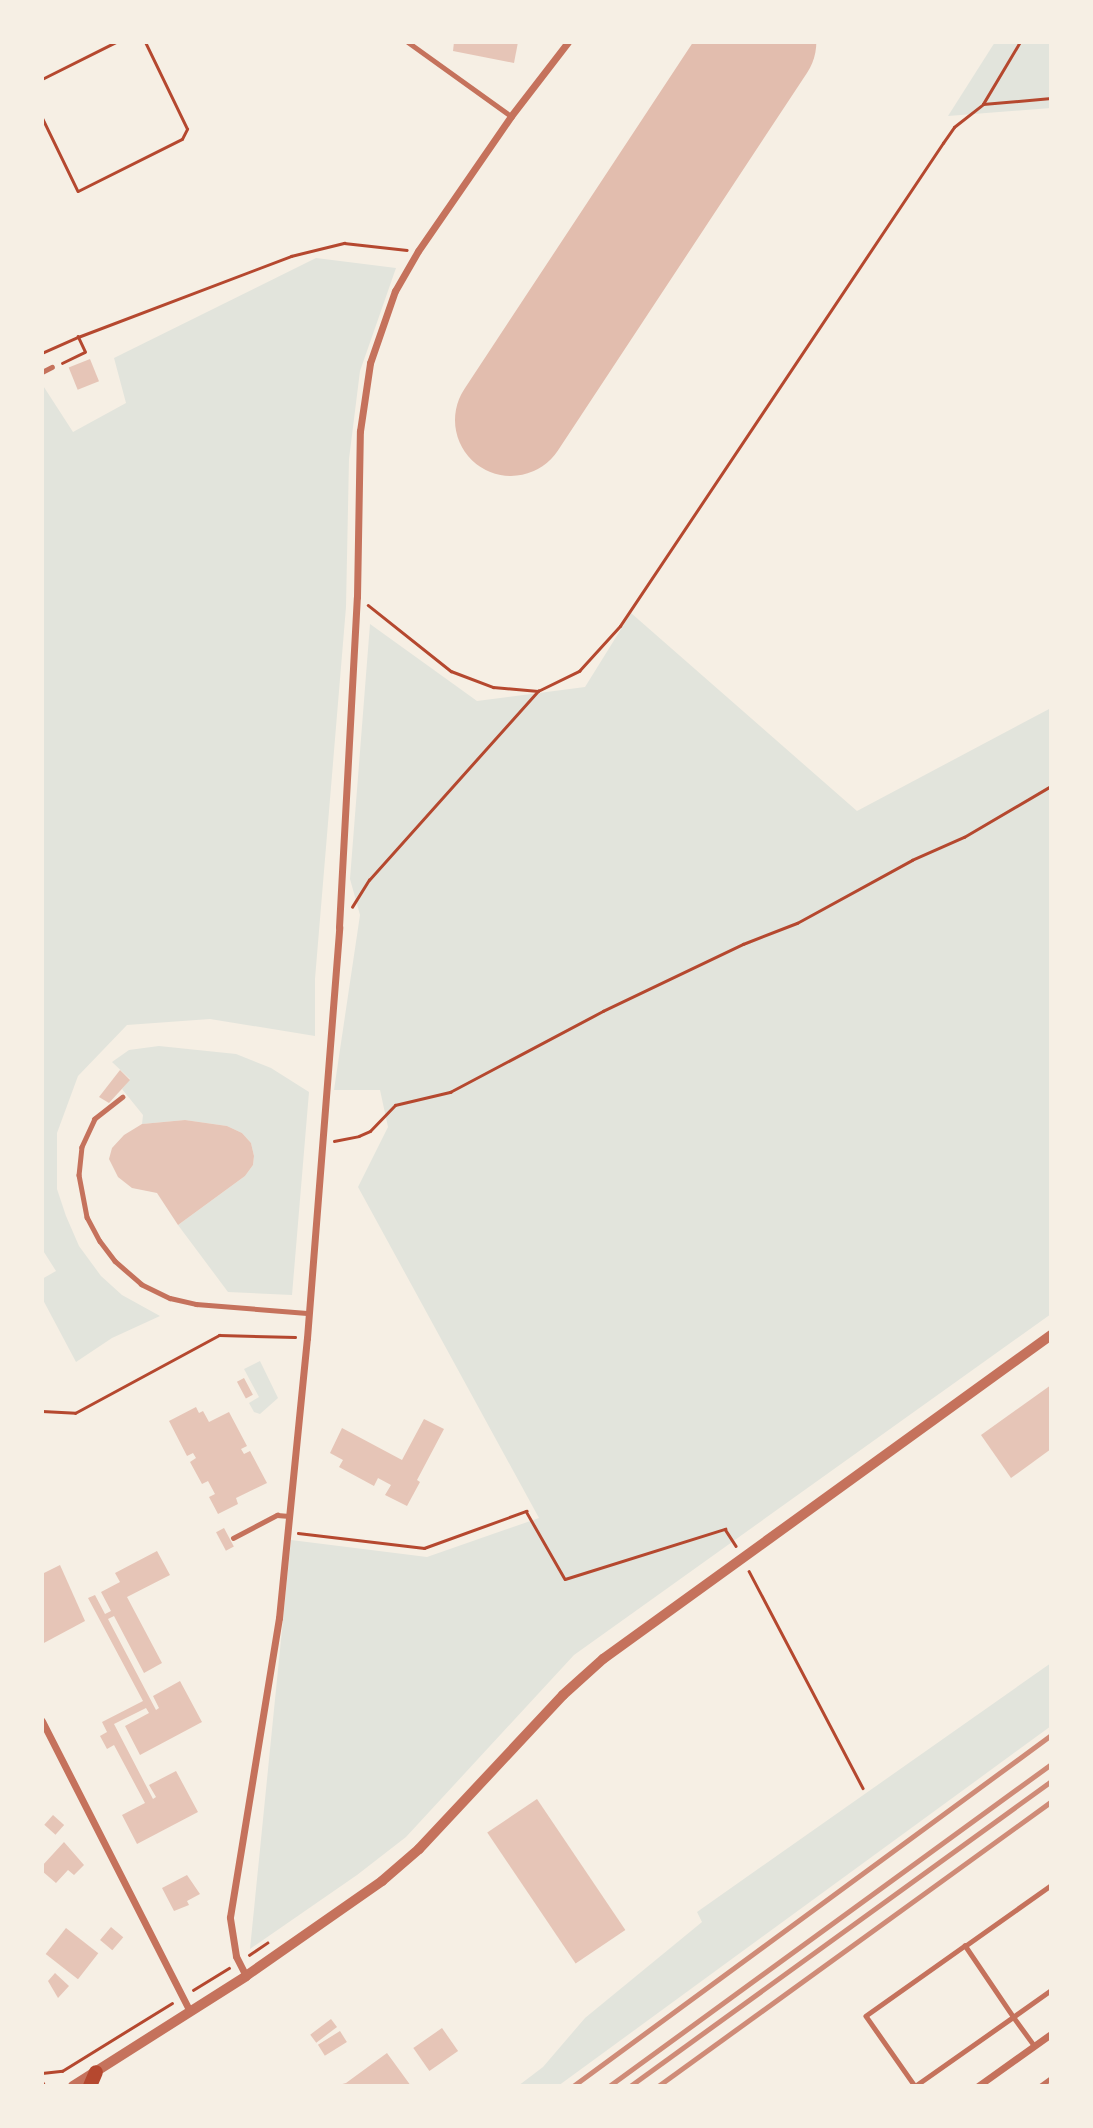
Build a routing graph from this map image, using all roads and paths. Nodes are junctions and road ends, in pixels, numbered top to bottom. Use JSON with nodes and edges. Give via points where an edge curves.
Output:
{"nodes":[{"id":1,"x":116,"y":42,"type":"edge"},
{"id":2,"x":145,"y":42,"type":"edge"},
{"id":3,"x":408,"y":42,"type":"edge"},
{"id":4,"x":568,"y":42,"type":"edge"},
{"id":5,"x":1020,"y":42,"type":"edge"},
{"id":6,"x":42,"y":79,"type":"edge"},
{"id":7,"x":1051,"y":98,"type":"edge"},
{"id":8,"x":983,"y":104,"type":"junction"},
{"id":9,"x":511,"y":116,"type":"junction"},
{"id":10,"x":42,"y":117,"type":"edge"},
{"id":11,"x":418,"y":251,"type":"junction"},
{"id":12,"x":78,"y":337,"type":"junction"},
{"id":13,"x":42,"y":354,"type":"edge"},
{"id":14,"x":52,"y":367,"type":"joint"},
{"id":15,"x":42,"y":372,"type":"edge"},
{"id":16,"x":357,"y":597,"type":"junction"},
{"id":17,"x":538,"y":691,"type":"junction"},
{"id":18,"x":1051,"y":786,"type":"edge"},
{"id":19,"x":339,"y":927,"type":"junction"},
{"id":20,"x":123,"y":1097,"type":"dead end"},
{"id":21,"x":321,"y":1143,"type":"junction"},
{"id":22,"x":307,"y":1313,"type":"junction"},
{"id":23,"x":1051,"y":1335,"type":"edge"},
{"id":24,"x":307,"y":1338,"type":"junction"},
{"id":25,"x":42,"y":1411,"type":"edge"},
{"id":26,"x":289,"y":1516,"type":"junction"},
{"id":27,"x":288,"y":1532,"type":"junction"},
{"id":28,"x":233,"y":1538,"type":"dead end"},
{"id":29,"x":743,"y":1560,"type":"junction"},
{"id":30,"x":42,"y":1721,"type":"edge"},
{"id":31,"x":863,"y":1788,"type":"dead end"},
{"id":32,"x":1051,"y":1885,"type":"edge"},
{"id":33,"x":965,"y":1946,"type":"junction"},
{"id":34,"x":239,"y":1962,"type":"junction"},
{"id":35,"x":246,"y":1976,"type":"junction"},
{"id":36,"x":1051,"y":1990,"type":"edge"},
{"id":37,"x":182,"y":1997,"type":"junction"},
{"id":38,"x":190,"y":2012,"type":"junction"},
{"id":39,"x":1013,"y":2017,"type":"junction"},
{"id":40,"x":1051,"y":2034,"type":"edge"},
{"id":41,"x":1034,"y":2046,"type":"junction"},
{"id":42,"x":42,"y":2073,"type":"edge"},
{"id":43,"x":1051,"y":2078,"type":"edge"},
{"id":44,"x":93,"y":2079,"type":"edge"},
{"id":45,"x":42,"y":2081,"type":"edge"},
{"id":46,"x":45,"y":2086,"type":"edge"},
{"id":47,"x":73,"y":2086,"type":"edge"},
{"id":48,"x":978,"y":2086,"type":"edge"},
{"id":49,"x":1040,"y":2086,"type":"edge"}],
"edges":[{"from":1,"to":6,"type":"path"},
{"from":2,"to":10,"type":"path","via":[[187,128],[182,139],[78,191]]},
{"from":3,"to":9,"type":"lane"},
{"from":4,"to":9,"type":"street"},
{"from":5,"to":8,"type":"path"},
{"from":7,"to":8,"type":"path"},
{"from":8,"to":17,"type":"path","via":[[954,127],[620,626],[579,671]]},
{"from":9,"to":11,"type":"street"},
{"from":11,"to":12,"type":"path","via":[[344,243],[290,256]]},
{"from":11,"to":16,"type":"street","via":[[395,291],[370,363],[360,431]]},
{"from":12,"to":13,"type":"path"},
{"from":12,"to":14,"type":"path","via":[[85,352]]},
{"from":14,"to":15,"type":"lane"},
{"from":16,"to":17,"type":"path","via":[[451,671],[493,687]]},
{"from":16,"to":19,"type":"street"},
{"from":17,"to":19,"type":"path","via":[[369,880]]},
{"from":18,"to":21,"type":"path","via":[[964,837],[797,923],[603,1011],[450,1092],[395,1105],[370,1131]]},
{"from":19,"to":21,"type":"street"},
{"from":20,"to":22,"type":"lane","via":[[95,1119],[82,1146],[79,1175],[87,1217],[115,1261],[141,1284],[170,1298]]},
{"from":21,"to":22,"type":"street"},
{"from":22,"to":24,"type":"street"},
{"from":23,"to":29,"type":"street"},
{"from":24,"to":25,"type":"path","via":[[219,1335],[75,1413]]},
{"from":24,"to":26,"type":"street"},
{"from":26,"to":27,"type":"street"},
{"from":26,"to":28,"type":"lane","via":[[277,1515]]},
{"from":27,"to":29,"type":"path","via":[[424,1548],[526,1511],[565,1579],[725,1529]]},
{"from":27,"to":34,"type":"street","via":[[279,1618],[230,1917]]},
{"from":29,"to":31,"type":"path"},
{"from":29,"to":35,"type":"street","via":[[585,1674],[419,1849],[382,1881]]},
{"from":30,"to":37,"type":"street"},
{"from":32,"to":33,"type":"lane"},
{"from":33,"to":39,"type":"lane"},
{"from":33,"to":39,"type":"lane","via":[[866,2016],[915,2086]]},
{"from":34,"to":35,"type":"street"},
{"from":34,"to":37,"type":"path"},
{"from":35,"to":38,"type":"street"},
{"from":36,"to":39,"type":"lane"},
{"from":37,"to":38,"type":"street"},
{"from":37,"to":42,"type":"path","via":[[62,2071]]},
{"from":38,"to":44,"type":"street"},
{"from":39,"to":41,"type":"lane"},
{"from":40,"to":41,"type":"street"},
{"from":41,"to":48,"type":"street"},
{"from":43,"to":49,"type":"lane"},
{"from":44,"to":47,"type":"street"},
{"from":45,"to":46,"type":"path"}]}
